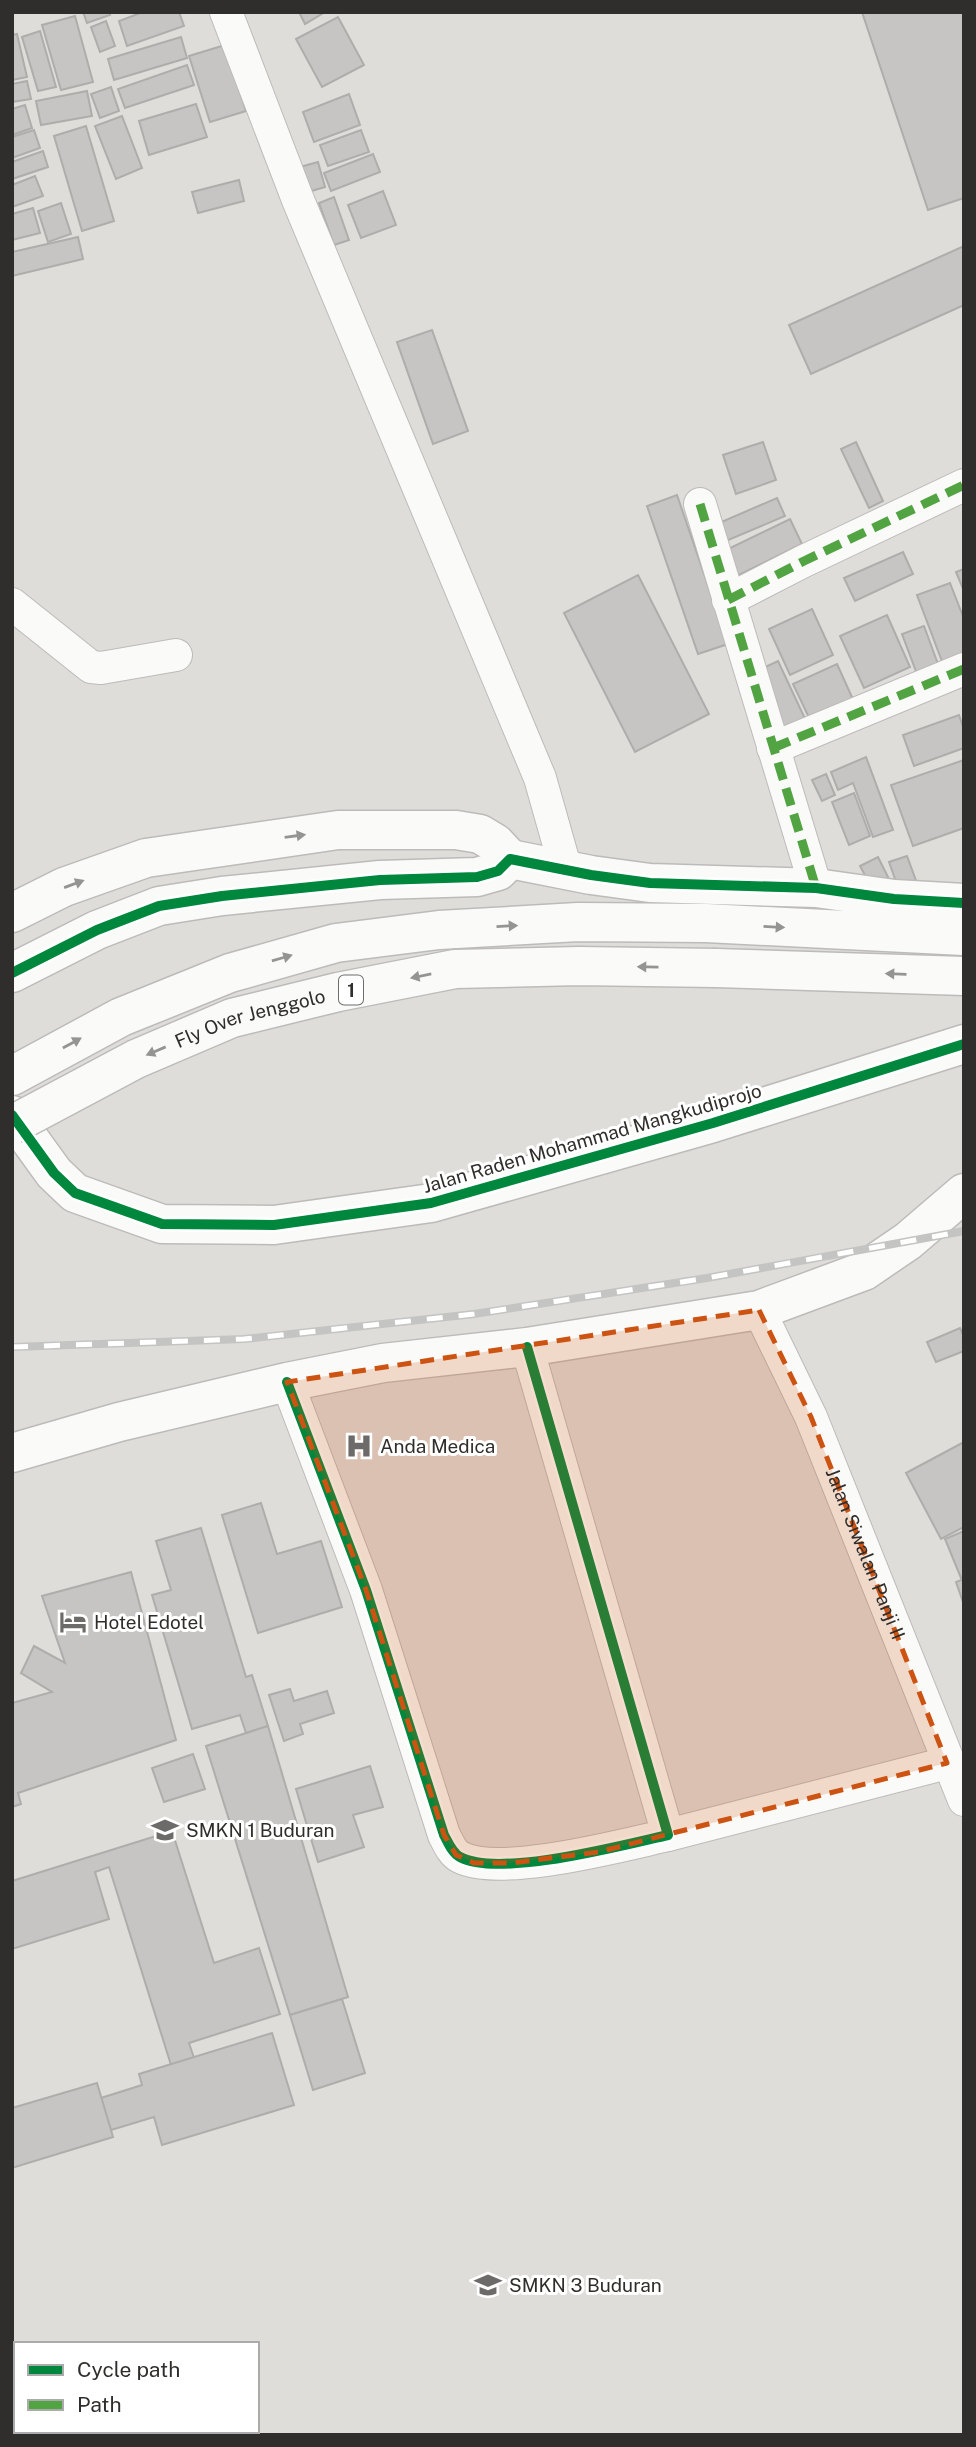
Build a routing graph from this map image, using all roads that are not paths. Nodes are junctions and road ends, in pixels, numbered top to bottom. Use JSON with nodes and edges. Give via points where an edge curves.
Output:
{"nodes":[{"id":1,"x":226,"y":12,"type":"edge"},
{"id":2,"x":964,"y":485,"type":"edge"},
{"id":3,"x":700,"y":504,"type":"dead end"},
{"id":4,"x":728,"y":600,"type":"junction"},
{"id":5,"x":12,"y":604,"type":"edge"},
{"id":6,"x":176,"y":655,"type":"dead end"},
{"id":7,"x":964,"y":669,"type":"edge"},
{"id":8,"x":773,"y":748,"type":"junction"},
{"id":9,"x":510,"y":859,"type":"junction"},
{"id":10,"x":566,"y":870,"type":"junction"},
{"id":11,"x":816,"y":888,"type":"junction"},
{"id":12,"x":964,"y":903,"type":"edge"},
{"id":13,"x":12,"y":913,"type":"edge"},
{"id":14,"x":964,"y":936,"type":"edge"},
{"id":15,"x":12,"y":973,"type":"edge"},
{"id":16,"x":964,"y":976,"type":"edge"},
{"id":17,"x":964,"y":1044,"type":"edge"},
{"id":18,"x":12,"y":1076,"type":"edge"},
{"id":19,"x":12,"y":1115,"type":"edge"},
{"id":20,"x":12,"y":1125,"type":"edge"},
{"id":21,"x":964,"y":1193,"type":"edge"},
{"id":22,"x":759,"y":1310,"type":"junction"},
{"id":23,"x":527,"y":1346,"type":"junction"},
{"id":24,"x":287,"y":1382,"type":"junction"},
{"id":25,"x":12,"y":1453,"type":"edge"},
{"id":26,"x":947,"y":1762,"type":"junction"},
{"id":27,"x":964,"y":1800,"type":"edge"},
{"id":28,"x":668,"y":1835,"type":"junction"}],
"edges":[{"from":1,"to":10,"type":"street","via":[[298,200],[540,778]]},
{"from":2,"to":4,"type":"street"},
{"from":3,"to":4,"type":"street"},
{"from":4,"to":8,"type":"street"},
{"from":5,"to":6,"type":"street","via":[[91,667]]},
{"from":7,"to":8,"type":"street"},
{"from":8,"to":11,"type":"street"},
{"from":9,"to":10,"type":"main road"},
{"from":13,"to":9,"type":"main road","one_way":true,"via":[[64,887],[146,858],[338,830],[480,834]]},
{"from":9,"to":15,"type":"main road","via":[[498,871],[477,877],[380,880],[159,906],[97,930]]},
{"from":10,"to":11,"type":"main road","via":[[650,883]]},
{"from":11,"to":12,"type":"main road"},
{"from":18,"to":14,"type":"main road","one_way":true,"via":[[121,1017],[230,973],[336,943],[439,930],[578,922],[706,923]]},
{"from":16,"to":20,"type":"main road","name":"Fly Over Jenggolo","number":"1","one_way":true,"bridge":true,"via":[[579,966],[455,969],[232,1018],[136,1059]]},
{"from":17,"to":19,"type":"main road","name":"Jalan Raden Mohammad Mangkudiprojo","via":[[713,1123],[431,1203],[274,1226],[162,1224],[75,1193],[54,1173]]},
{"from":21,"to":22,"type":"main road","via":[[864,1271]]},
{"from":22,"to":23,"type":"main road"},
{"from":22,"to":26,"type":"street","name":"Jalan Siwalan Panji II","via":[[811,1417]]},
{"from":23,"to":24,"type":"main road","via":[[383,1363]]},
{"from":23,"to":28,"type":"street"},
{"from":24,"to":25,"type":"main road"},
{"from":24,"to":28,"type":"street","via":[[366,1590],[444,1835],[456,1855],[474,1863],[511,1863],[599,1852]]},
{"from":26,"to":27,"type":"street","name":"Jalan Siwalan Panji II"},
{"from":26,"to":28,"type":"street"}]}
